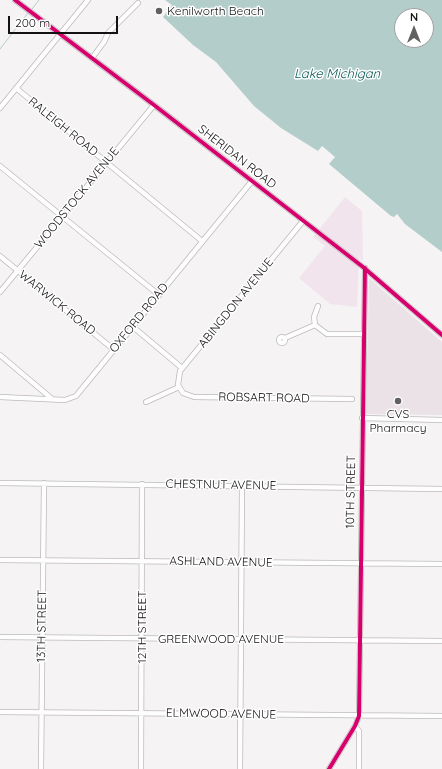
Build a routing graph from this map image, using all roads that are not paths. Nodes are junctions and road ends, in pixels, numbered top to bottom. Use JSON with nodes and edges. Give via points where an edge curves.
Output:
{"nodes":[{"id":1,"x":15,"y":0,"type":"edge"},
{"id":2,"x":88,"y":0,"type":"edge"},
{"id":3,"x":138,"y":4,"type":"dead end"},
{"id":4,"x":60,"y":34,"type":"junction"},
{"id":5,"x":92,"y":58,"type":"junction"},
{"id":6,"x":16,"y":88,"type":"junction"},
{"id":7,"x":154,"y":105,"type":"junction"},
{"id":8,"x":0,"y":108,"type":"edge"},
{"id":9,"x":106,"y":162,"type":"junction"},
{"id":10,"x":0,"y":166,"type":"edge"},
{"id":11,"x":252,"y":181,"type":"junction"},
{"id":12,"x":62,"y":217,"type":"junction"},
{"id":13,"x":303,"y":221,"type":"junction"},
{"id":14,"x":202,"y":241,"type":"junction"},
{"id":15,"x":0,"y":256,"type":"edge"},
{"id":16,"x":364,"y":268,"type":"junction"},
{"id":17,"x":18,"y":271,"type":"junction"},
{"id":18,"x":0,"y":292,"type":"edge"},
{"id":19,"x":159,"y":295,"type":"junction"},
{"id":20,"x":318,"y":306,"type":"dead end"},
{"id":21,"x":315,"y":325,"type":"junction"},
{"id":22,"x":132,"y":326,"type":"junction"},
{"id":23,"x":363,"y":334,"type":"junction"},
{"id":24,"x":442,"y":335,"type":"edge"},
{"id":25,"x":285,"y":338,"type":"dead end"},
{"id":26,"x":113,"y":349,"type":"junction"},
{"id":27,"x":0,"y":355,"type":"edge"},
{"id":28,"x":182,"y":368,"type":"junction"},
{"id":29,"x":179,"y":387,"type":"junction"},
{"id":30,"x":0,"y":398,"type":"edge"},
{"id":31,"x":51,"y":398,"type":"junction"},
{"id":32,"x":352,"y":399,"type":"dead end"},
{"id":33,"x":146,"y":402,"type":"dead end"},
{"id":34,"x":362,"y":418,"type":"junction"},
{"id":35,"x":442,"y":420,"type":"edge"},
{"id":36,"x":0,"y":483,"type":"edge"},
{"id":37,"x":44,"y":483,"type":"junction"},
{"id":38,"x":142,"y":484,"type":"junction"},
{"id":39,"x":242,"y":486,"type":"junction"},
{"id":40,"x":361,"y":487,"type":"junction"},
{"id":41,"x":442,"y":489,"type":"edge"},
{"id":42,"x":0,"y":560,"type":"edge"},
{"id":43,"x":43,"y":560,"type":"junction"},
{"id":44,"x":142,"y":561,"type":"junction"},
{"id":45,"x":242,"y":562,"type":"junction"},
{"id":46,"x":361,"y":563,"type":"junction"},
{"id":47,"x":442,"y":564,"type":"edge"},
{"id":48,"x":0,"y":637,"type":"edge"},
{"id":49,"x":42,"y":637,"type":"junction"},
{"id":50,"x":142,"y":638,"type":"junction"},
{"id":51,"x":241,"y":639,"type":"junction"},
{"id":52,"x":360,"y":640,"type":"junction"},
{"id":53,"x":442,"y":641,"type":"edge"},
{"id":54,"x":0,"y":712,"type":"edge"},
{"id":55,"x":41,"y":713,"type":"junction"},
{"id":56,"x":141,"y":714,"type":"junction"},
{"id":57,"x":241,"y":714,"type":"junction"},
{"id":58,"x":359,"y":716,"type":"junction"},
{"id":59,"x":442,"y":716,"type":"edge"},
{"id":60,"x":356,"y":726,"type":"junction"},
{"id":61,"x":42,"y":769,"type":"edge"},
{"id":62,"x":141,"y":769,"type":"edge"},
{"id":63,"x":240,"y":769,"type":"edge"},
{"id":64,"x":329,"y":769,"type":"edge"},
{"id":65,"x":359,"y":769,"type":"edge"}],
"edges":[{"from":1,"to":4,"type":"street","name":"SHERIDAN ROAD"},
{"from":2,"to":4,"type":"street"},
{"from":3,"to":5,"type":"street","via":[[108,34]]},
{"from":4,"to":5,"type":"street","name":"SHERIDAN ROAD"},
{"from":4,"to":6,"type":"street"},
{"from":5,"to":7,"type":"street","name":"SHERIDAN ROAD"},
{"from":6,"to":8,"type":"street"},
{"from":6,"to":9,"type":"street","name":"RALEIGH ROAD"},
{"from":7,"to":9,"type":"street","name":"WOODSTOCK AVENUE"},
{"from":7,"to":11,"type":"street","name":"SHERIDAN ROAD"},
{"from":9,"to":12,"type":"street","name":"WOODSTOCK AVENUE"},
{"from":9,"to":14,"type":"street","name":"RALEIGH ROAD"},
{"from":10,"to":12,"type":"street"},
{"from":11,"to":13,"type":"street","name":"SHERIDAN ROAD"},
{"from":11,"to":14,"type":"street","name":"OXFORD ROAD"},
{"from":12,"to":17,"type":"street","name":"WOODSTOCK AVENUE"},
{"from":12,"to":19,"type":"street"},
{"from":13,"to":16,"type":"street","name":"SHERIDAN ROAD"},
{"from":13,"to":28,"type":"street","name":"ABINGDON AVENUE"},
{"from":14,"to":19,"type":"street","name":"OXFORD ROAD"},
{"from":15,"to":17,"type":"street","name":"WARWICK ROAD"},
{"from":16,"to":23,"type":"street","name":"10TH STREET"},
{"from":16,"to":24,"type":"street","name":"SHERIDAN ROAD"},
{"from":17,"to":18,"type":"street","name":"WOODSTOCK AVENUE"},
{"from":17,"to":26,"type":"street","name":"WARWICK ROAD"},
{"from":19,"to":22,"type":"street","name":"OXFORD ROAD"},
{"from":20,"to":21,"type":"street","via":[[314,317]]},
{"from":21,"to":23,"type":"street","via":[[327,334]]},
{"from":21,"to":25,"type":"street"},
{"from":22,"to":26,"type":"street","name":"OXFORD ROAD"},
{"from":22,"to":28,"type":"street"},
{"from":23,"to":34,"type":"street","name":"10TH STREET"},
{"from":26,"to":31,"type":"street","name":"OXFORD ROAD","via":[[74,398]]},
{"from":27,"to":31,"type":"street"},
{"from":28,"to":29,"type":"street","via":[[178,378]]},
{"from":29,"to":32,"type":"street","name":"ROBSART ROAD","via":[[186,395],[194,397]]},
{"from":29,"to":33,"type":"street"},
{"from":30,"to":31,"type":"street","name":"OXFORD ROAD"},
{"from":34,"to":35,"type":"street"},
{"from":34,"to":40,"type":"street","name":"10TH STREET"},
{"from":36,"to":37,"type":"street","name":"CHESTNUT AVENUE"},
{"from":37,"to":38,"type":"street","name":"CHESTNUT AVENUE"},
{"from":37,"to":43,"type":"street","name":"13TH STREET"},
{"from":38,"to":39,"type":"street","name":"CHESTNUT AVENUE"},
{"from":38,"to":44,"type":"street","name":"12TH STREET"},
{"from":39,"to":40,"type":"street","name":"CHESTNUT AVENUE"},
{"from":39,"to":45,"type":"street"},
{"from":40,"to":41,"type":"street","name":"CHESTNUT AVENUE"},
{"from":40,"to":46,"type":"street","name":"10TH STREET"},
{"from":42,"to":43,"type":"street","name":"ASHLAND AVENUE"},
{"from":43,"to":44,"type":"street","name":"ASHLAND AVENUE"},
{"from":43,"to":49,"type":"street","name":"13TH STREET"},
{"from":44,"to":45,"type":"street","name":"ASHLAND AVENUE"},
{"from":44,"to":50,"type":"street","name":"12TH STREET"},
{"from":45,"to":46,"type":"street","name":"ASHLAND AVENUE"},
{"from":45,"to":51,"type":"street"},
{"from":46,"to":47,"type":"street","name":"ASHLAND AVENUE"},
{"from":46,"to":52,"type":"street","name":"10TH STREET"},
{"from":48,"to":49,"type":"street","name":"GREENWOOD AVENUE"},
{"from":49,"to":50,"type":"street","name":"GREENWOOD AVENUE"},
{"from":49,"to":55,"type":"street","name":"13TH STREET"},
{"from":50,"to":51,"type":"street","name":"GREENWOOD AVENUE"},
{"from":50,"to":56,"type":"street","name":"12TH STREET"},
{"from":51,"to":52,"type":"street","name":"GREENWOOD AVENUE"},
{"from":51,"to":57,"type":"street"},
{"from":52,"to":53,"type":"street","name":"GREENWOOD AVENUE"},
{"from":52,"to":58,"type":"street","name":"10TH STREET"},
{"from":54,"to":55,"type":"street","name":"ELMWOOD AVENUE"},
{"from":55,"to":56,"type":"street","name":"ELMWOOD AVENUE"},
{"from":55,"to":61,"type":"street","name":"13TH STREET"},
{"from":56,"to":57,"type":"street","name":"ELMWOOD AVENUE"},
{"from":56,"to":62,"type":"street","name":"12TH STREET"},
{"from":57,"to":58,"type":"street","name":"ELMWOOD AVENUE"},
{"from":57,"to":63,"type":"street"},
{"from":58,"to":59,"type":"street","name":"ELMWOOD AVENUE"},
{"from":58,"to":60,"type":"street","name":"10TH STREET"},
{"from":60,"to":64,"type":"street"},
{"from":60,"to":65,"type":"street","via":[[359,731]]}]}
